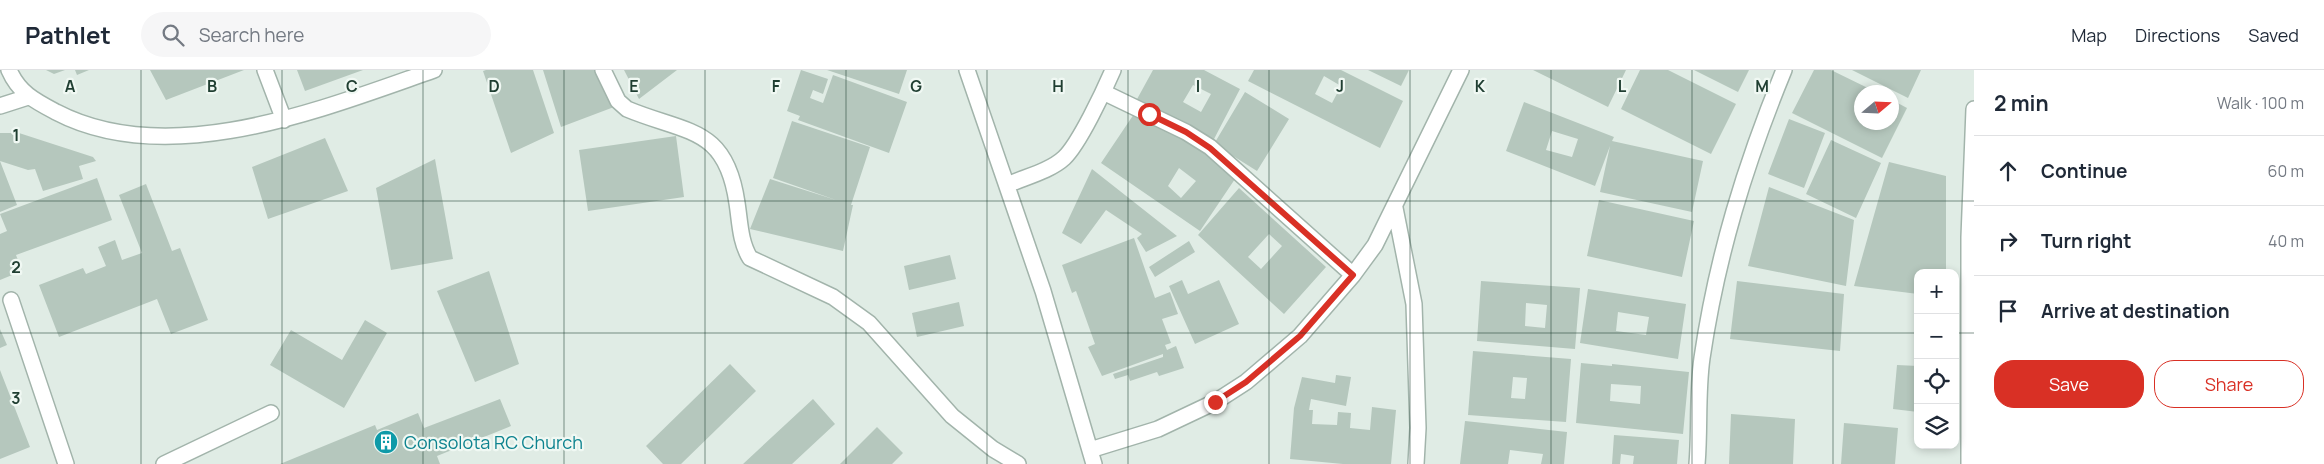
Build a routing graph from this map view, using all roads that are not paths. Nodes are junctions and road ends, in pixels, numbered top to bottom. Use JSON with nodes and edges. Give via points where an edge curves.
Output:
{"nodes":[{"id":1,"x":9,"y":70,"type":"edge"},
{"id":2,"x":265,"y":70,"type":"edge"},
{"id":3,"x":434,"y":70,"type":"edge"},
{"id":4,"x":603,"y":70,"type":"edge"},
{"id":5,"x":968,"y":70,"type":"edge"},
{"id":6,"x":1113,"y":70,"type":"edge"},
{"id":7,"x":1461,"y":70,"type":"edge"},
{"id":8,"x":1784,"y":70,"type":"edge"},
{"id":9,"x":1103,"y":92,"type":"junction"},
{"id":10,"x":28,"y":97,"type":"junction"},
{"id":11,"x":0,"y":106,"type":"edge"},
{"id":12,"x":1974,"y":109,"type":"edge"},
{"id":13,"x":284,"y":120,"type":"junction"},
{"id":14,"x":1007,"y":185,"type":"junction"},
{"id":15,"x":1395,"y":208,"type":"junction"},
{"id":16,"x":1353,"y":275,"type":"junction"},
{"id":17,"x":11,"y":300,"type":"dead end"},
{"id":18,"x":271,"y":413,"type":"dead end"},
{"id":19,"x":1092,"y":457,"type":"edge"},
{"id":20,"x":66,"y":464,"type":"edge"},
{"id":21,"x":164,"y":464,"type":"edge"},
{"id":22,"x":1018,"y":464,"type":"edge"},
{"id":23,"x":1416,"y":464,"type":"edge"},
{"id":24,"x":1697,"y":464,"type":"edge"},
{"id":25,"x":1970,"y":464,"type":"edge"}],
"edges":[{"from":1,"to":10,"type":"street"},
{"from":2,"to":13,"type":"street"},
{"from":3,"to":13,"type":"street"},
{"from":4,"to":22,"type":"street","via":[[618,101],[627,109],[697,135],[715,146],[733,178],[741,236],[750,258],[833,297],[869,323],[952,416],[993,449]]},
{"from":5,"to":14,"type":"street"},
{"from":6,"to":9,"type":"street"},
{"from":7,"to":15,"type":"street"},
{"from":8,"to":24,"type":"street","via":[[1754,143],[1721,254],[1702,359]]},
{"from":9,"to":14,"type":"street","via":[[1064,158]]},
{"from":9,"to":16,"type":"street","via":[[1186,132],[1210,148]]},
{"from":10,"to":11,"type":"street"},
{"from":10,"to":13,"type":"street","via":[[76,122],[118,134],[175,135]]},
{"from":12,"to":25,"type":"street","via":[[1969,237]]},
{"from":14,"to":19,"type":"street"},
{"from":15,"to":16,"type":"street","via":[[1375,245]]},
{"from":15,"to":23,"type":"street","via":[[1414,304]]},
{"from":16,"to":19,"type":"street","via":[[1300,336],[1246,382],[1186,417]]},
{"from":17,"to":20,"type":"street"},
{"from":18,"to":21,"type":"street"}]}
